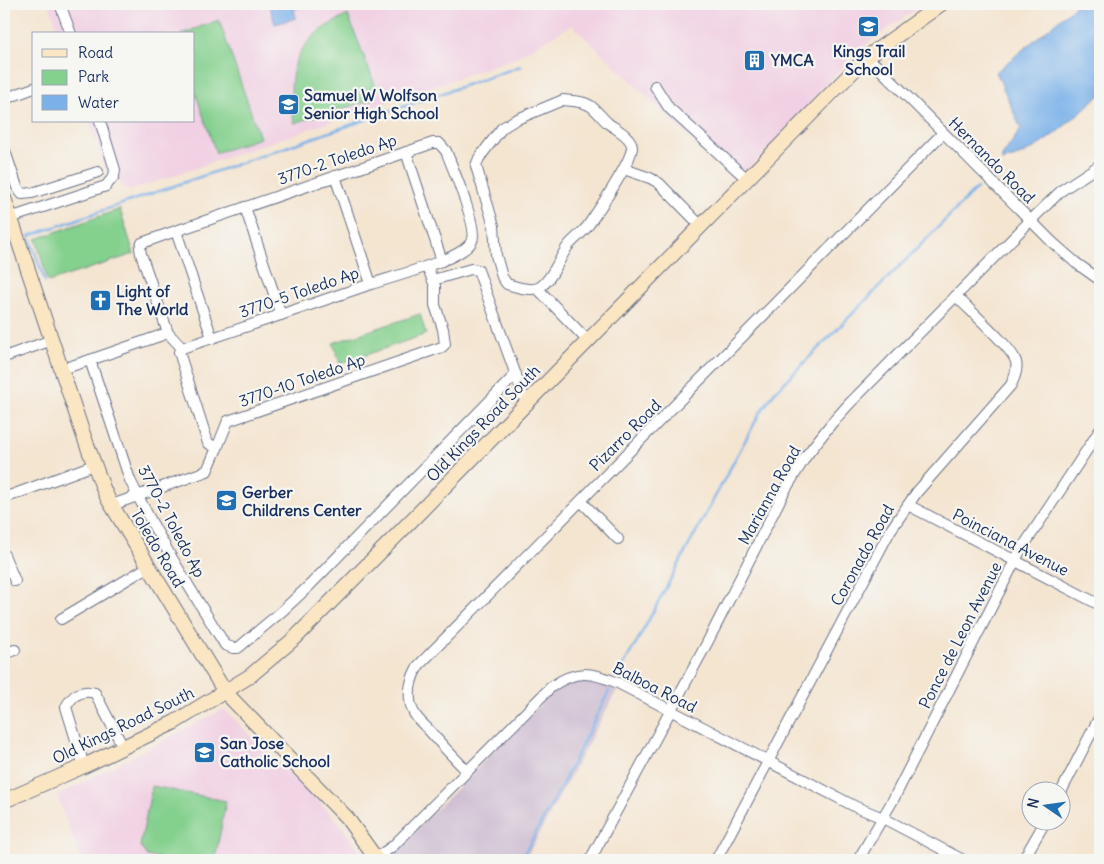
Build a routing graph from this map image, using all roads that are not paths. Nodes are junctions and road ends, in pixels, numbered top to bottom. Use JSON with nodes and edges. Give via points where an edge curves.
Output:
{"nodes":[{"id":1,"x":60,"y":4,"type":"edge"},
{"id":2,"x":941,"y":4,"type":"edge"},
{"id":3,"x":70,"y":32,"type":"edge"},
{"id":4,"x":866,"y":58,"type":"junction"},
{"id":5,"x":655,"y":86,"type":"dead end"},
{"id":6,"x":32,"y":89,"type":"edge"},
{"id":7,"x":4,"y":99,"type":"edge"},
{"id":8,"x":100,"y":122,"type":"edge"},
{"id":9,"x":943,"y":132,"type":"junction"},
{"id":10,"x":4,"y":148,"type":"edge"},
{"id":11,"x":406,"y":152,"type":"junction"},
{"id":12,"x":1100,"y":164,"type":"edge"},
{"id":13,"x":624,"y":169,"type":"junction"},
{"id":14,"x":98,"y":172,"type":"dead end"},
{"id":15,"x":335,"y":176,"type":"junction"},
{"id":16,"x":747,"y":179,"type":"junction"},
{"id":17,"x":4,"y":202,"type":"edge"},
{"id":18,"x":245,"y":207,"type":"junction"},
{"id":19,"x":10,"y":218,"type":"junction"},
{"id":20,"x":1031,"y":220,"type":"junction"},
{"id":21,"x":701,"y":226,"type":"junction"},
{"id":22,"x":176,"y":231,"type":"junction"},
{"id":23,"x":442,"y":261,"type":"junction"},
{"id":24,"x":427,"y":266,"type":"junction"},
{"id":25,"x":433,"y":280,"type":"junction"},
{"id":26,"x":1100,"y":280,"type":"edge"},
{"id":27,"x":371,"y":284,"type":"junction"},
{"id":28,"x":538,"y":289,"type":"junction"},
{"id":29,"x":956,"y":296,"type":"junction"},
{"id":30,"x":281,"y":314,"type":"junction"},
{"id":31,"x":168,"y":333,"type":"junction"},
{"id":32,"x":212,"y":338,"type":"junction"},
{"id":33,"x":52,"y":340,"type":"junction"},
{"id":34,"x":588,"y":341,"type":"junction"},
{"id":35,"x":182,"y":348,"type":"junction"},
{"id":36,"x":4,"y":357,"type":"edge"},
{"id":37,"x":90,"y":360,"type":"junction"},
{"id":38,"x":62,"y":369,"type":"junction"},
{"id":39,"x":516,"y":374,"type":"junction"},
{"id":40,"x":526,"y":403,"type":"junction"},
{"id":41,"x":1100,"y":430,"type":"edge"},
{"id":42,"x":217,"y":448,"type":"junction"},
{"id":43,"x":94,"y":464,"type":"junction"},
{"id":44,"x":137,"y":496,"type":"junction"},
{"id":45,"x":4,"y":498,"type":"edge"},
{"id":46,"x":581,"y":501,"type":"junction"},
{"id":47,"x":112,"y":505,"type":"junction"},
{"id":48,"x":908,"y":505,"type":"junction"},
{"id":49,"x":618,"y":539,"type":"dead end"},
{"id":50,"x":4,"y":554,"type":"edge"},
{"id":51,"x":1015,"y":561,"type":"junction"},
{"id":52,"x":148,"y":567,"type":"junction"},
{"id":53,"x":15,"y":581,"type":"dead end"},
{"id":54,"x":1100,"y":605,"type":"edge"},
{"id":55,"x":61,"y":618,"type":"dead end"},
{"id":56,"x":15,"y":650,"type":"dead end"},
{"id":57,"x":4,"y":654,"type":"edge"},
{"id":58,"x":225,"y":692,"type":"junction"},
{"id":59,"x":670,"y":710,"type":"junction"},
{"id":60,"x":1100,"y":716,"type":"edge"},
{"id":61,"x":123,"y":747,"type":"junction"},
{"id":62,"x":769,"y":762,"type":"junction"},
{"id":63,"x":84,"y":766,"type":"junction"},
{"id":64,"x":467,"y":771,"type":"junction"},
{"id":65,"x":1065,"y":782,"type":"edge"},
{"id":66,"x":4,"y":801,"type":"edge"},
{"id":67,"x":883,"y":818,"type":"junction"},
{"id":68,"x":1039,"y":832,"type":"edge"},
{"id":69,"x":376,"y":859,"type":"edge"},
{"id":70,"x":590,"y":860,"type":"edge"},
{"id":71,"x":716,"y":860,"type":"edge"},
{"id":72,"x":858,"y":860,"type":"edge"},
{"id":73,"x":963,"y":860,"type":"edge"},
{"id":74,"x":1023,"y":860,"type":"edge"}],
"edges":[{"from":1,"to":3,"type":"street"},
{"from":2,"to":4,"type":"street","name":"Old Kings Road South"},
{"from":4,"to":9,"type":"street","name":"Hernando Road","via":[[876,64]]},
{"from":4,"to":16,"type":"street","name":"Old Kings Road South"},
{"from":5,"to":16,"type":"street","via":[[669,108]]},
{"from":6,"to":7,"type":"street"},
{"from":8,"to":19,"type":"street","via":[[114,162],[110,183]]},
{"from":9,"to":20,"type":"street","name":"Hernando Road"},
{"from":9,"to":46,"type":"street","name":"Pizarro Road"},
{"from":10,"to":14,"type":"street","via":[[22,194]]},
{"from":11,"to":15,"type":"street","name":"3770-2 Toledo Ap"},
{"from":11,"to":23,"type":"street"},
{"from":11,"to":23,"type":"street","name":"3770-2 Toledo Ap","via":[[439,143],[446,151],[473,227],[474,236],[466,248]]},
{"from":12,"to":20,"type":"street","name":"Marianna Road","via":[[1062,190]]},
{"from":13,"to":21,"type":"street","via":[[659,183]]},
{"from":13,"to":28,"type":"street","via":[[586,228],[568,246],[545,284]]},
{"from":13,"to":28,"type":"street","via":[[632,147],[628,138],[591,106],[563,100],[502,128],[478,158],[476,166],[494,226],[495,249],[502,277],[507,284]]},
{"from":15,"to":18,"type":"street","name":"3770-2 Toledo Ap"},
{"from":15,"to":27,"type":"street"},
{"from":16,"to":21,"type":"street","name":"Old Kings Road South"},
{"from":17,"to":19,"type":"street","name":"Toledo Road"},
{"from":18,"to":22,"type":"street","name":"3770-2 Toledo Ap"},
{"from":18,"to":30,"type":"street"},
{"from":19,"to":33,"type":"street","name":"Toledo Road"},
{"from":20,"to":26,"type":"street","name":"Hernando Road","via":[[1076,263]]},
{"from":20,"to":29,"type":"street","name":"Marianna Road"},
{"from":21,"to":34,"type":"street","name":"Old Kings Road South"},
{"from":22,"to":31,"type":"street","name":"3770-2 Toledo Ap","via":[[142,243],[140,248]]},
{"from":22,"to":32,"type":"street"},
{"from":23,"to":24,"type":"street"},
{"from":24,"to":25,"type":"street","name":"3770-10 Toledo Ap"},
{"from":24,"to":27,"type":"street","name":"3770-5 Toledo Ap"},
{"from":25,"to":39,"type":"street","via":[[478,270]]},
{"from":25,"to":42,"type":"street","name":"3770-10 Toledo Ap","via":[[435,304],[443,329],[445,344],[442,347],[228,421]]},
{"from":27,"to":30,"type":"street","name":"3770-5 Toledo Ap"},
{"from":28,"to":34,"type":"street"},
{"from":29,"to":48,"type":"street","name":"Coronado Road","via":[[1009,350],[1016,363],[1015,377]]},
{"from":29,"to":59,"type":"street","name":"Marianna Road","via":[[849,404],[806,456]]},
{"from":30,"to":32,"type":"street","name":"3770-5 Toledo Ap"},
{"from":31,"to":35,"type":"street"},
{"from":31,"to":37,"type":"street"},
{"from":32,"to":35,"type":"street","name":"3770-5 Toledo Ap"},
{"from":33,"to":36,"type":"street"},
{"from":33,"to":38,"type":"street","name":"Toledo Road"},
{"from":34,"to":40,"type":"street","name":"Old Kings Road South"},
{"from":35,"to":42,"type":"street","via":[[179,352],[208,443]]},
{"from":37,"to":38,"type":"street"},
{"from":37,"to":44,"type":"street","name":"3770-2 Toledo Ap"},
{"from":38,"to":43,"type":"street","name":"Toledo Road"},
{"from":39,"to":40,"type":"street"},
{"from":39,"to":44,"type":"street","name":"3770-2 Toledo Ap","via":[[310,584],[238,648],[225,645]]},
{"from":40,"to":58,"type":"street","name":"Old Kings Road South","via":[[295,638],[250,676]]},
{"from":41,"to":51,"type":"street","name":"Ponce de Leon Avenue"},
{"from":42,"to":44,"type":"street","via":[[207,471]]},
{"from":43,"to":45,"type":"street"},
{"from":43,"to":47,"type":"street","name":"Toledo Road"},
{"from":44,"to":47,"type":"street"},
{"from":46,"to":49,"type":"street"},
{"from":46,"to":64,"type":"street","name":"Pizarro Road","via":[[415,671],[410,687],[414,714]]},
{"from":47,"to":52,"type":"street","name":"Toledo Road"},
{"from":48,"to":51,"type":"street","name":"Poinciana Avenue"},
{"from":48,"to":62,"type":"street","name":"Coronado Road","via":[[890,532]]},
{"from":50,"to":53,"type":"street"},
{"from":51,"to":54,"type":"street","name":"Poinciana Avenue"},
{"from":51,"to":67,"type":"street","name":"Ponce de Leon Avenue"},
{"from":52,"to":55,"type":"street"},
{"from":52,"to":58,"type":"street","name":"Toledo Road"},
{"from":56,"to":57,"type":"street"},
{"from":58,"to":61,"type":"street","name":"Old Kings Road South","via":[[175,722]]},
{"from":58,"to":69,"type":"street","name":"Toledo Road","via":[[347,818]]},
{"from":59,"to":62,"type":"street","name":"Balboa Road"},
{"from":59,"to":64,"type":"street","name":"Balboa Road","via":[[618,683],[587,673],[578,674],[550,687]]},
{"from":59,"to":70,"type":"street","name":"Marianna Road"},
{"from":60,"to":65,"type":"street"},
{"from":61,"to":63,"type":"street","name":"Old Kings Road South"},
{"from":61,"to":63,"type":"street","via":[[95,693],[81,692],[66,707]]},
{"from":62,"to":67,"type":"street","name":"Balboa Road"},
{"from":62,"to":71,"type":"street","name":"Coronado Road"},
{"from":63,"to":66,"type":"street","name":"Old Kings Road South"},
{"from":64,"to":69,"type":"street","name":"Balboa Road"},
{"from":67,"to":72,"type":"street","name":"Ponce de Leon Avenue"},
{"from":67,"to":73,"type":"street","name":"Balboa Road"},
{"from":68,"to":74,"type":"street"}]}
